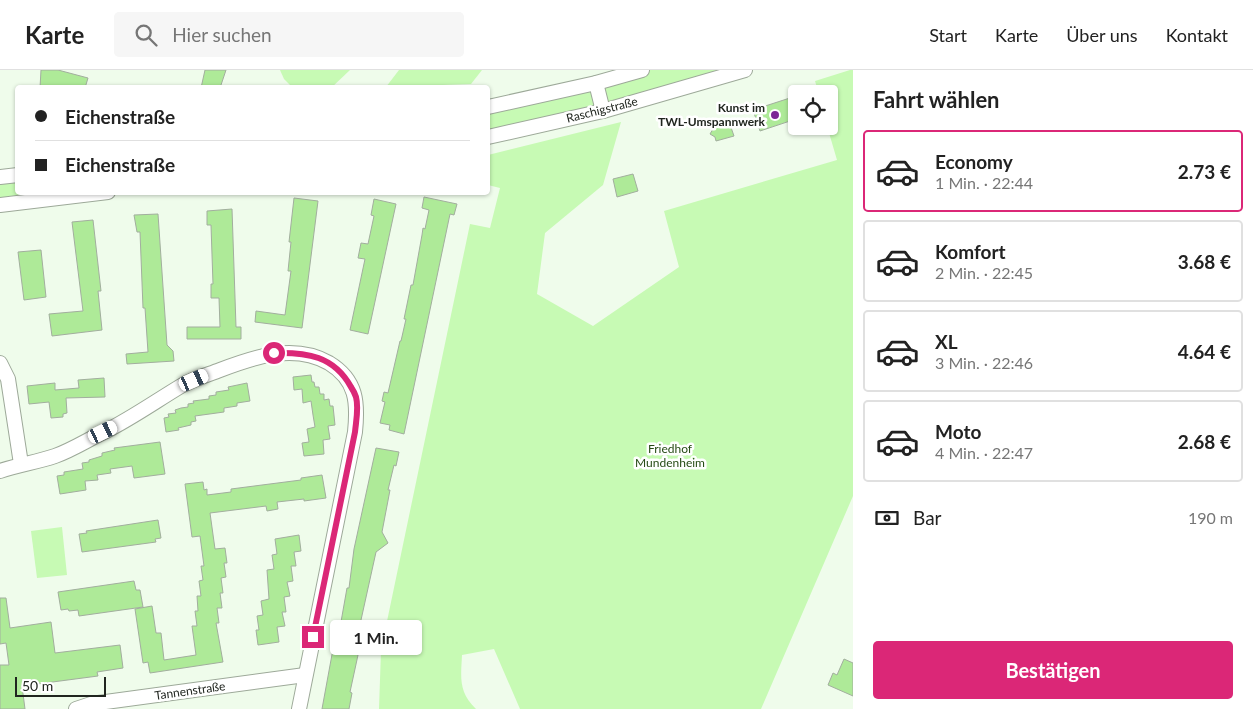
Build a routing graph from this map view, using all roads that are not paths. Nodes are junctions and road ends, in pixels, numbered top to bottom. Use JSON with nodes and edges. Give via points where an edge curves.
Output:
{"nodes":[{"id":1,"x":642,"y":70,"type":"edge"},
{"id":2,"x":745,"y":70,"type":"edge"},
{"id":3,"x":596,"y":83,"type":"junction"},
{"id":4,"x":490,"y":107,"type":"edge"},
{"id":5,"x":603,"y":111,"type":"junction"},
{"id":6,"x":490,"y":137,"type":"edge"},
{"id":7,"x":15,"y":174,"type":"edge"},
{"id":8,"x":0,"y":177,"type":"edge"},
{"id":9,"x":83,"y":195,"type":"edge"},
{"id":10,"x":0,"y":205,"type":"edge"},
{"id":11,"x":0,"y":363,"type":"edge"},
{"id":12,"x":21,"y":464,"type":"junction"},
{"id":13,"x":0,"y":471,"type":"edge"},
{"id":14,"x":305,"y":675,"type":"junction"},
{"id":15,"x":76,"y":709,"type":"edge"},
{"id":16,"x":299,"y":709,"type":"edge"}],
"edges":[{"from":1,"to":3,"type":"street"},
{"from":2,"to":5,"type":"street","name":"Raschigstraße"},
{"from":3,"to":4,"type":"street"},
{"from":3,"to":5,"type":"street"},
{"from":5,"to":6,"type":"street","name":"Raschigstraße"},
{"from":7,"to":8,"type":"street"},
{"from":9,"to":10,"type":"street"},
{"from":11,"to":12,"type":"street","via":[[8,379]]},
{"from":12,"to":13,"type":"street"},
{"from":12,"to":14,"type":"street","via":[[55,456],[119,424],[183,385],[242,361],[289,352],[309,354],[338,369],[356,397],[355,432]]},
{"from":14,"to":15,"type":"street","name":"Tannenstraße","via":[[91,704]]},
{"from":14,"to":16,"type":"street"}]}
